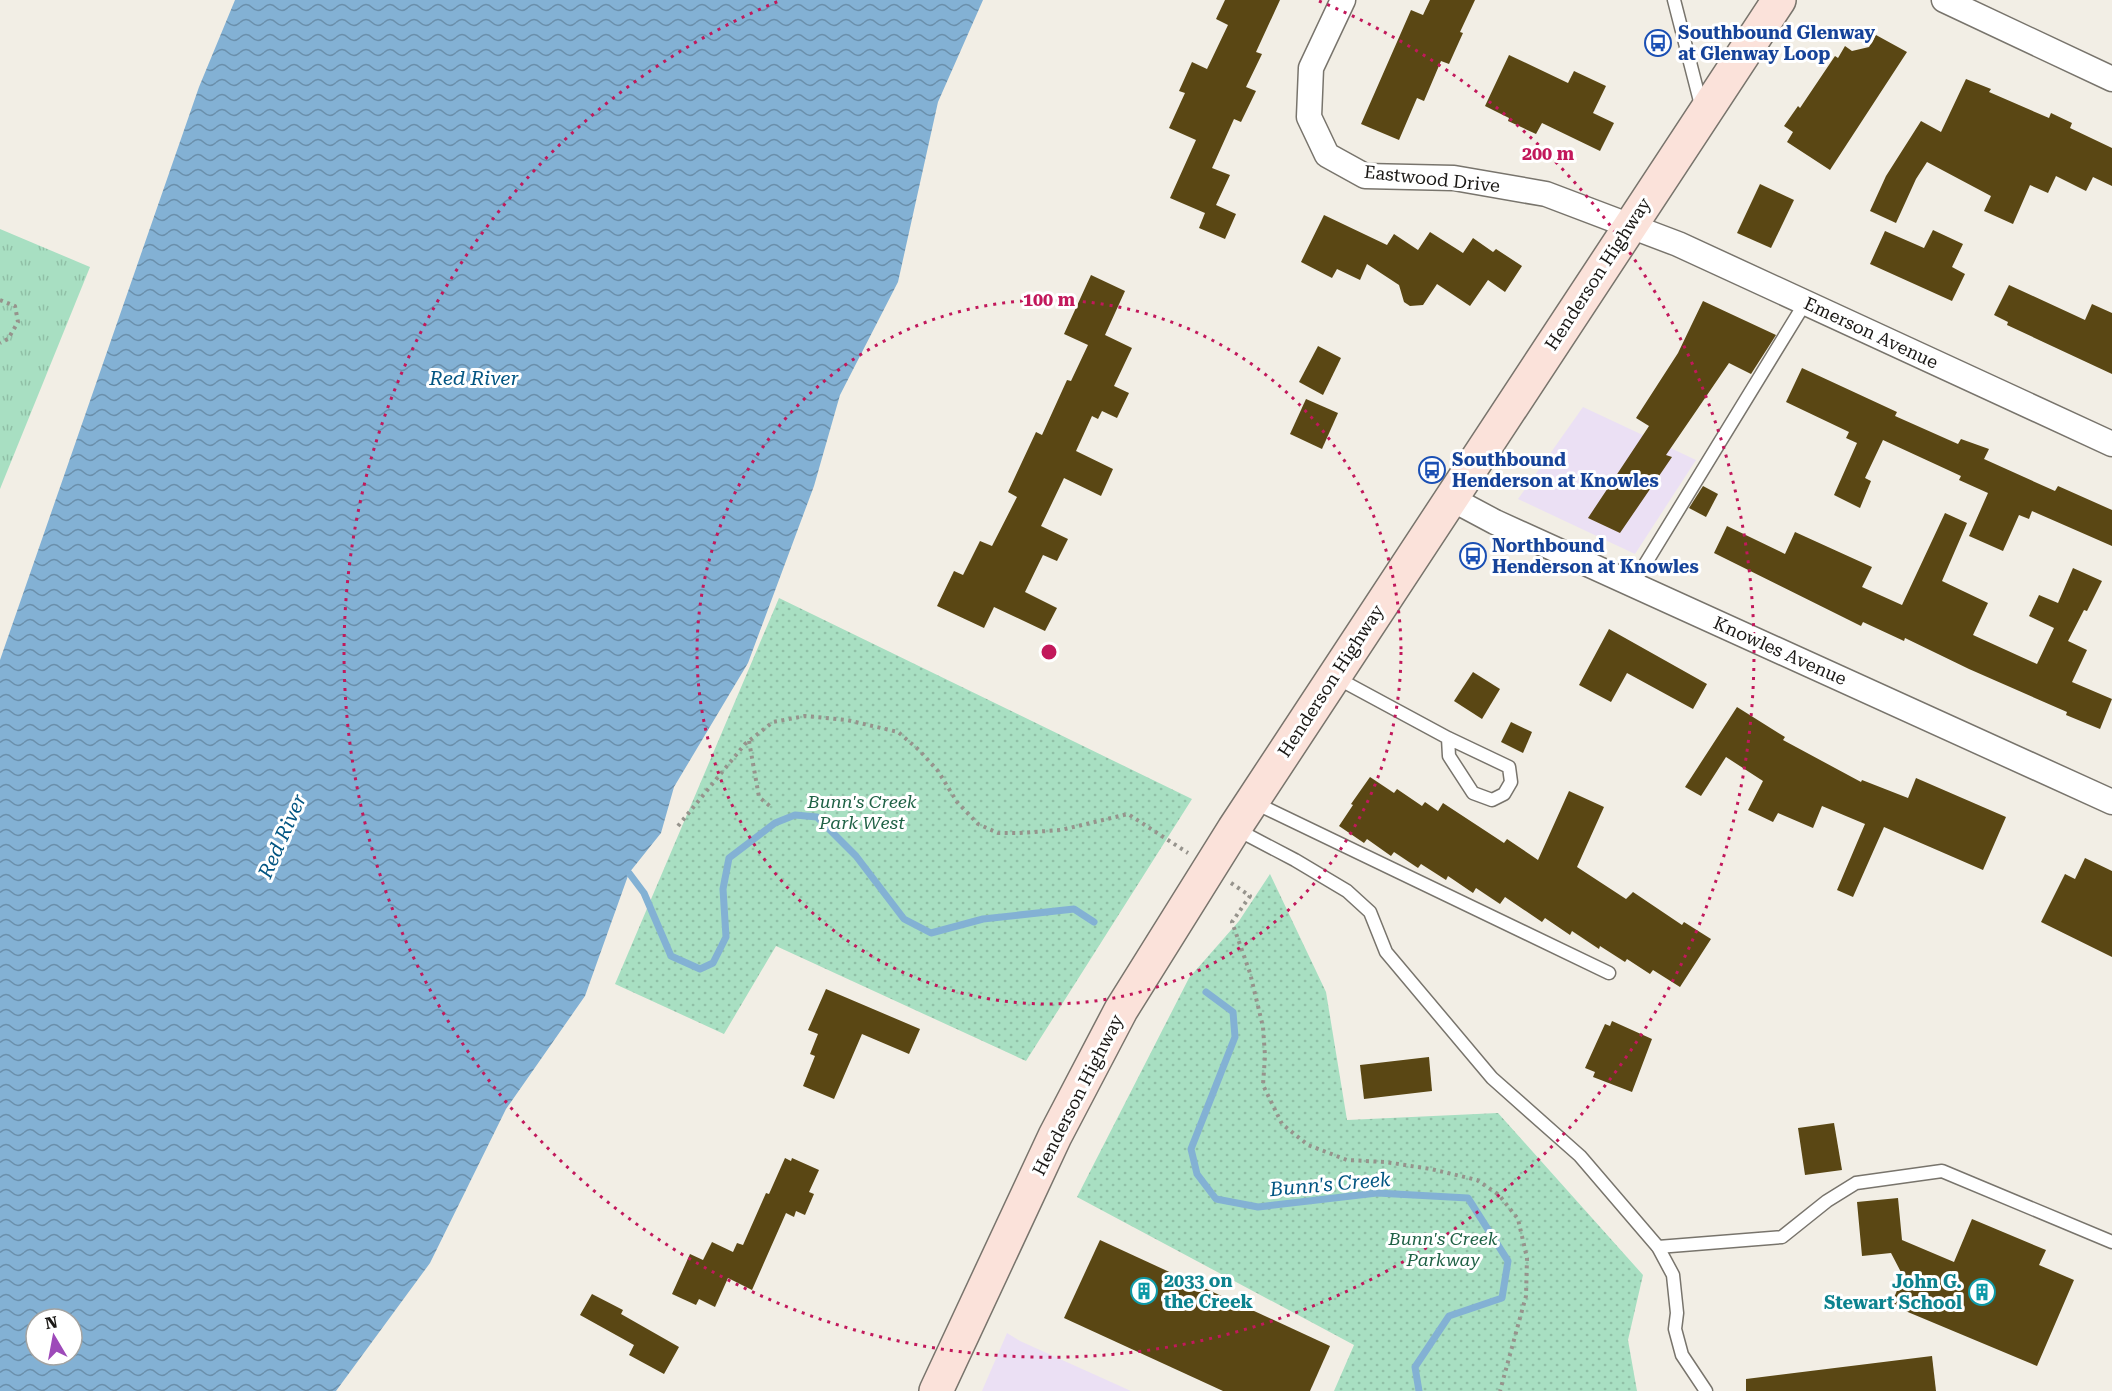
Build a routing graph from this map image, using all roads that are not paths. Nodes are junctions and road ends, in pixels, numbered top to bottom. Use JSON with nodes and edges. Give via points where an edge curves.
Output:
{"nodes":[{"id":1,"x":1343,"y":0,"type":"edge"},
{"id":2,"x":1674,"y":0,"type":"edge"},
{"id":3,"x":1779,"y":0,"type":"edge"},
{"id":4,"x":1944,"y":0,"type":"edge"},
{"id":5,"x":2112,"y":79,"type":"edge"},
{"id":6,"x":1703,"y":113,"type":"junction"},
{"id":7,"x":1629,"y":226,"type":"junction"},
{"id":8,"x":1805,"y":303,"type":"junction"},
{"id":9,"x":2112,"y":444,"type":"edge"},
{"id":10,"x":1450,"y":498,"type":"junction"},
{"id":11,"x":1633,"y":584,"type":"junction"},
{"id":12,"x":1334,"y":676,"type":"junction"},
{"id":13,"x":1448,"y":738,"type":"junction"},
{"id":14,"x":2112,"y":802,"type":"edge"},
{"id":15,"x":1244,"y":815,"type":"junction"},
{"id":16,"x":1609,"y":973,"type":"dead end"},
{"id":17,"x":2112,"y":1242,"type":"edge"},
{"id":18,"x":1658,"y":1247,"type":"junction"},
{"id":19,"x":936,"y":1391,"type":"edge"},
{"id":20,"x":1706,"y":1391,"type":"edge"}],
"edges":[{"from":1,"to":7,"type":"street","name":"Eastwood Drive","via":[[1311,68],[1309,117],[1327,155],[1365,176],[1454,178],[1546,194]]},
{"from":2,"to":6,"type":"lane"},
{"from":3,"to":6,"type":"main road","name":"Henderson Highway"},
{"from":4,"to":5,"type":"street"},
{"from":6,"to":7,"type":"main road","name":"Henderson Highway"},
{"from":7,"to":8,"type":"street","name":"Emerson Avenue","via":[[1678,244]]},
{"from":7,"to":10,"type":"main road","name":"Henderson Highway"},
{"from":8,"to":9,"type":"street","name":"Emerson Avenue"},
{"from":8,"to":11,"type":"lane"},
{"from":10,"to":11,"type":"street","name":"Knowles Avenue"},
{"from":10,"to":12,"type":"main road","name":"Henderson Highway"},
{"from":11,"to":14,"type":"street","name":"Knowles Avenue"},
{"from":12,"to":13,"type":"lane"},
{"from":12,"to":15,"type":"main road","name":"Henderson Highway"},
{"from":13,"to":13,"type":"lane","via":[[1509,766],[1511,782],[1504,794],[1492,800],[1473,792],[1449,756]]},
{"from":15,"to":16,"type":"lane"},
{"from":15,"to":18,"type":"lane","via":[[1295,860],[1347,891],[1370,912],[1386,952],[1492,1078],[1580,1156]]},
{"from":15,"to":19,"type":"main road","name":"Henderson Highway","via":[[1121,1010],[1055,1136]]},
{"from":17,"to":18,"type":"lane","via":[[1942,1171],[1856,1183],[1782,1238]]},
{"from":18,"to":20,"type":"lane","via":[[1673,1275],[1675,1329],[1682,1355]]}]}
